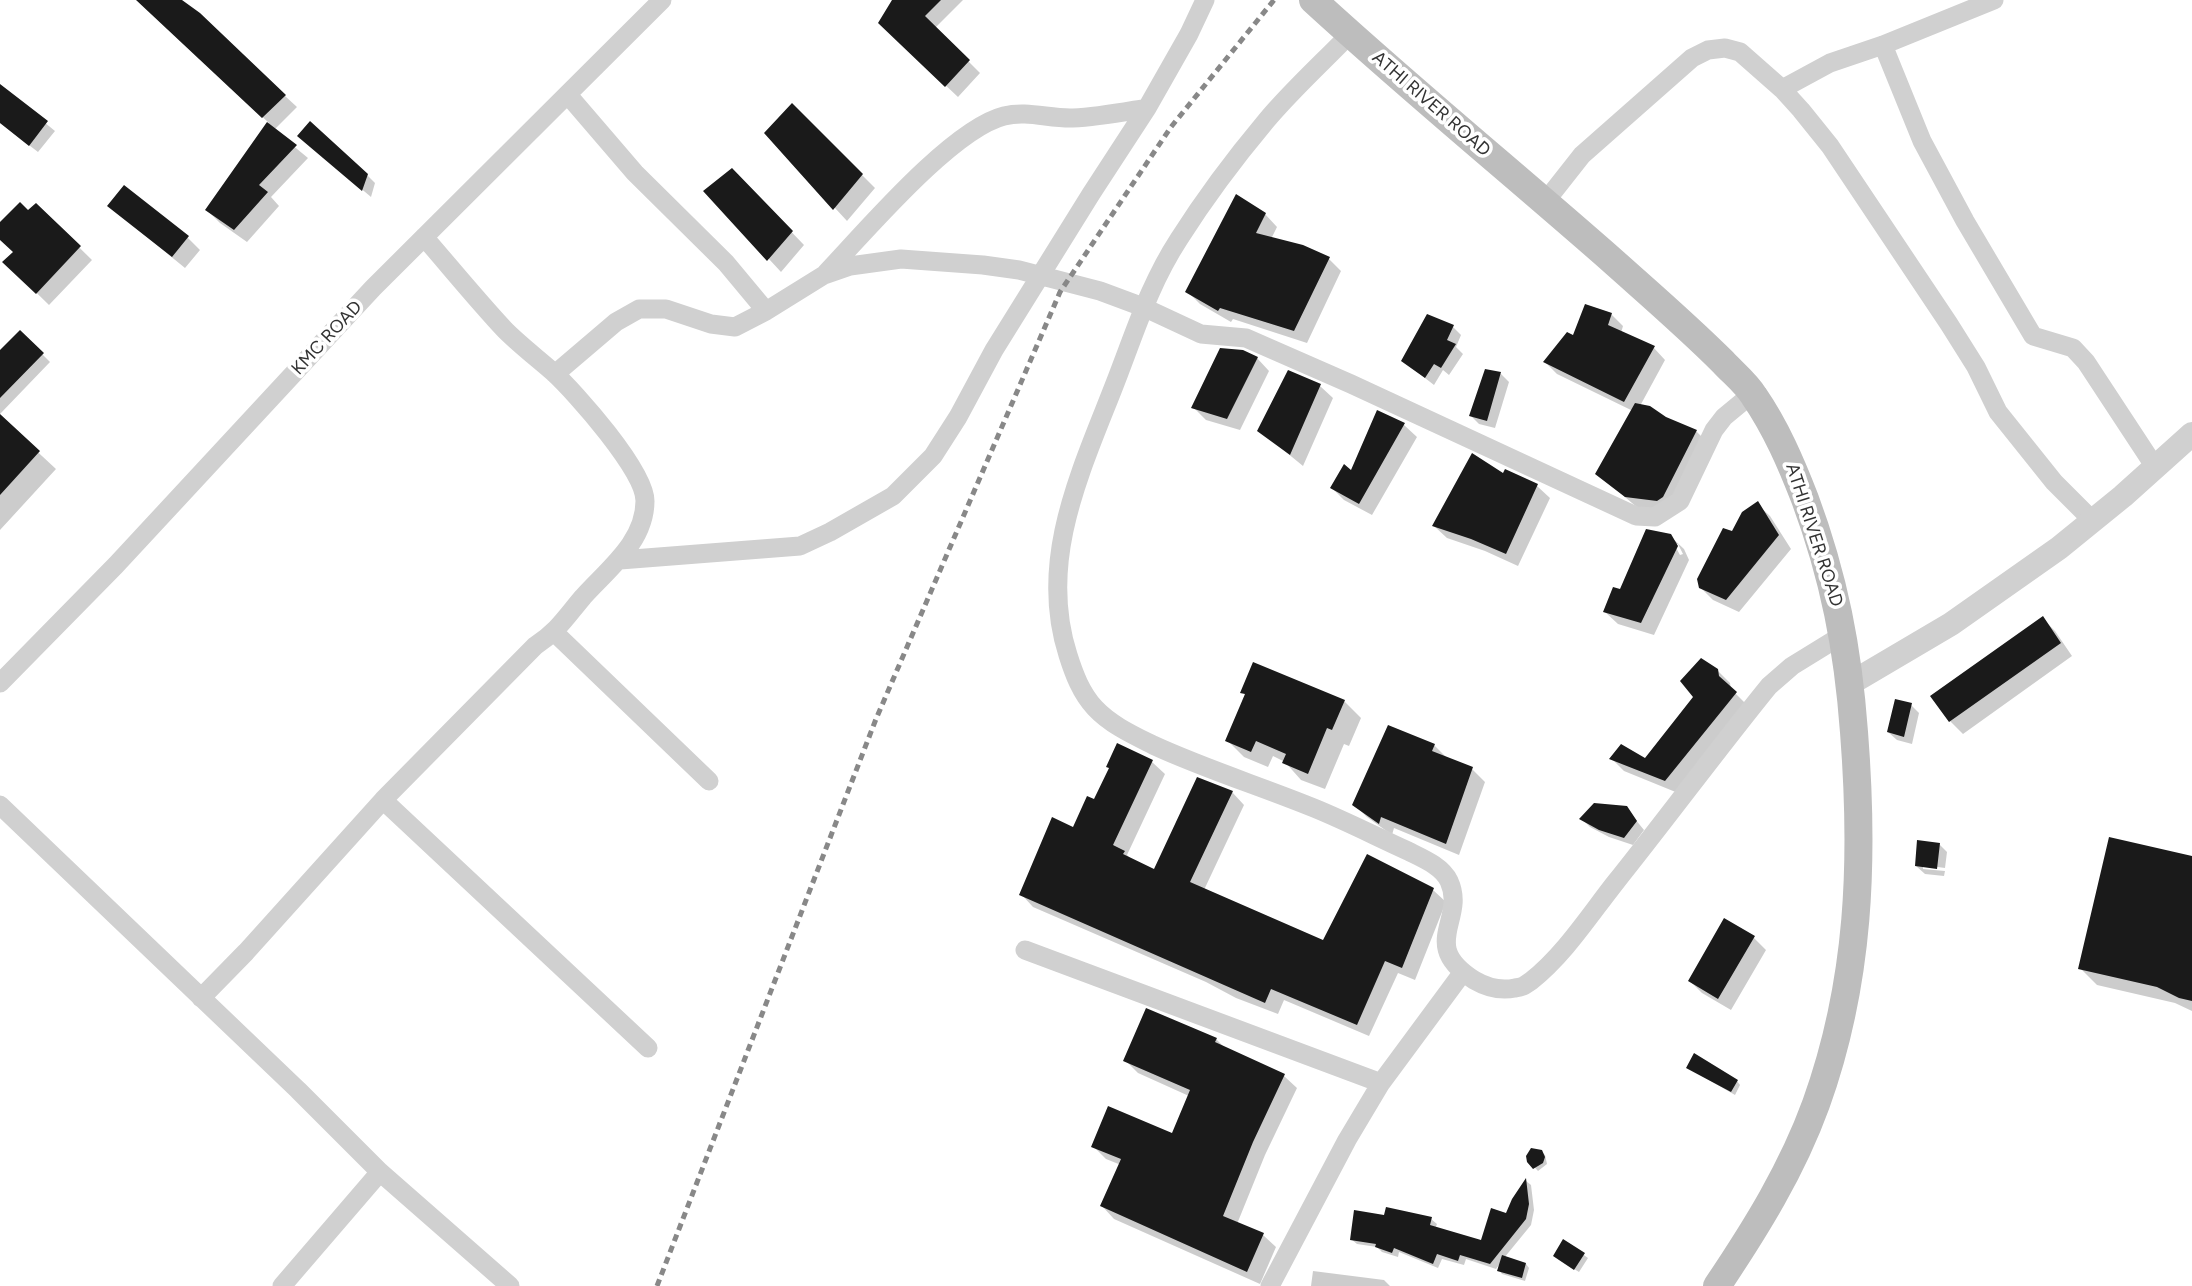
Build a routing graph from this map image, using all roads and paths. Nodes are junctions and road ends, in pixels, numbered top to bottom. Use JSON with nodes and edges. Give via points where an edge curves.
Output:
{"nodes":[{"id":1,"x":662,"y":0,"type":"edge"},
{"id":2,"x":1205,"y":0,"type":"edge"},
{"id":3,"x":1313,"y":0,"type":"edge"},
{"id":4,"x":1994,"y":0,"type":"edge"},
{"id":5,"x":1350,"y":34,"type":"junction"},
{"id":6,"x":1883,"y":45,"type":"junction"},
{"id":7,"x":1782,"y":89,"type":"junction"},
{"id":8,"x":568,"y":95,"type":"junction"},
{"id":9,"x":1147,"y":108,"type":"junction"},
{"id":10,"x":1545,"y":202,"type":"junction"},
{"id":11,"x":424,"y":237,"type":"junction"},
{"id":12,"x":824,"y":275,"type":"junction"},
{"id":13,"x":1040,"y":275,"type":"junction"},
{"id":14,"x":1143,"y":307,"type":"junction"},
{"id":15,"x":766,"y":311,"type":"junction"},
{"id":16,"x":555,"y":374,"type":"junction"},
{"id":17,"x":1753,"y":393,"type":"junction"},
{"id":18,"x":2192,"y":434,"type":"edge"},
{"id":19,"x":2155,"y":467,"type":"junction"},
{"id":20,"x":2092,"y":520,"type":"junction"},
{"id":21,"x":620,"y":560,"type":"junction"},
{"id":22,"x":555,"y":633,"type":"junction"},
{"id":23,"x":1844,"y":634,"type":"junction"},
{"id":24,"x":0,"y":683,"type":"edge"},
{"id":25,"x":1851,"y":683,"type":"junction"},
{"id":26,"x":709,"y":781,"type":"dead end"},
{"id":27,"x":383,"y":800,"type":"junction"},
{"id":28,"x":0,"y":805,"type":"edge"},
{"id":29,"x":1025,"y":950,"type":"dead end"},
{"id":30,"x":1463,"y":972,"type":"junction"},
{"id":31,"x":201,"y":998,"type":"junction"},
{"id":32,"x":648,"y":1048,"type":"dead end"},
{"id":33,"x":1381,"y":1083,"type":"junction"},
{"id":34,"x":380,"y":1172,"type":"junction"},
{"id":35,"x":282,"y":1286,"type":"edge"},
{"id":36,"x":510,"y":1286,"type":"edge"},
{"id":37,"x":1270,"y":1286,"type":"edge"},
{"id":38,"x":1717,"y":1286,"type":"edge"}],
"edges":[{"from":1,"to":8,"type":"street","name":"KMC ROAD"},
{"from":2,"to":9,"type":"street"},
{"from":3,"to":5,"type":"main road","name":"ATHI RIVER ROAD"},
{"from":4,"to":6,"type":"street"},
{"from":5,"to":10,"type":"main road","name":"ATHI RIVER ROAD"},
{"from":5,"to":14,"type":"street","via":[[1268,118],[1238,156],[1178,240]]},
{"from":6,"to":7,"type":"street","via":[[1830,62]]},
{"from":6,"to":19,"type":"street","via":[[1922,141],[2033,336],[2073,348]]},
{"from":7,"to":10,"type":"street","via":[[1740,52],[1708,50],[1692,58],[1582,155]]},
{"from":7,"to":20,"type":"street","via":[[1829,145],[1949,324],[1998,412],[2054,482]]},
{"from":8,"to":11,"type":"street","name":"KMC ROAD"},
{"from":8,"to":15,"type":"street"},
{"from":9,"to":12,"type":"street","via":[[1072,118],[1006,115],[984,123],[901,194]]},
{"from":9,"to":13,"type":"street"},
{"from":10,"to":17,"type":"main road","name":"ATHI RIVER ROAD","via":[[1693,332]]},
{"from":11,"to":16,"type":"street","via":[[504,328]]},
{"from":11,"to":24,"type":"street","name":"KMC ROAD"},
{"from":12,"to":13,"type":"street","via":[[850,266],[901,259]]},
{"from":12,"to":15,"type":"street"},
{"from":13,"to":14,"type":"street"},
{"from":13,"to":21,"type":"street","via":[[933,456],[893,496],[800,546]]},
{"from":14,"to":17,"type":"street","via":[[1201,334],[1246,338],[1636,516],[1655,517],[1680,501],[1714,430]]},
{"from":14,"to":30,"type":"street","via":[[1087,454],[1060,544],[1056,591],[1075,677],[1099,712],[1123,730],[1183,759],[1316,809],[1417,855],[1445,873],[1454,899],[1445,937],[1447,952]]},
{"from":15,"to":16,"type":"street","via":[[735,327],[666,309],[639,309],[615,322]]},
{"from":16,"to":21,"type":"street","via":[[620,450],[641,485],[645,499],[641,524]]},
{"from":17,"to":23,"type":"main road","name":"ATHI RIVER ROAD","via":[[1787,452],[1835,593]]},
{"from":18,"to":19,"type":"street"},
{"from":19,"to":20,"type":"street"},
{"from":20,"to":25,"type":"street","via":[[1951,624]]},
{"from":21,"to":22,"type":"street"},
{"from":22,"to":26,"type":"street"},
{"from":22,"to":27,"type":"street","via":[[536,646]]},
{"from":23,"to":25,"type":"main road","name":"ATHI RIVER ROAD"},
{"from":23,"to":30,"type":"street","via":[[1769,686],[1571,940],[1532,980],[1522,987],[1493,988]]},
{"from":25,"to":38,"type":"main road","name":"ATHI RIVER ROAD","via":[[1860,874],[1845,1005],[1803,1137],[1762,1216]]},
{"from":27,"to":31,"type":"street"},
{"from":27,"to":32,"type":"street"},
{"from":28,"to":31,"type":"street"},
{"from":29,"to":33,"type":"street"},
{"from":30,"to":33,"type":"street"},
{"from":31,"to":34,"type":"street"},
{"from":33,"to":37,"type":"street"},
{"from":34,"to":35,"type":"street"},
{"from":34,"to":36,"type":"street"}]}
